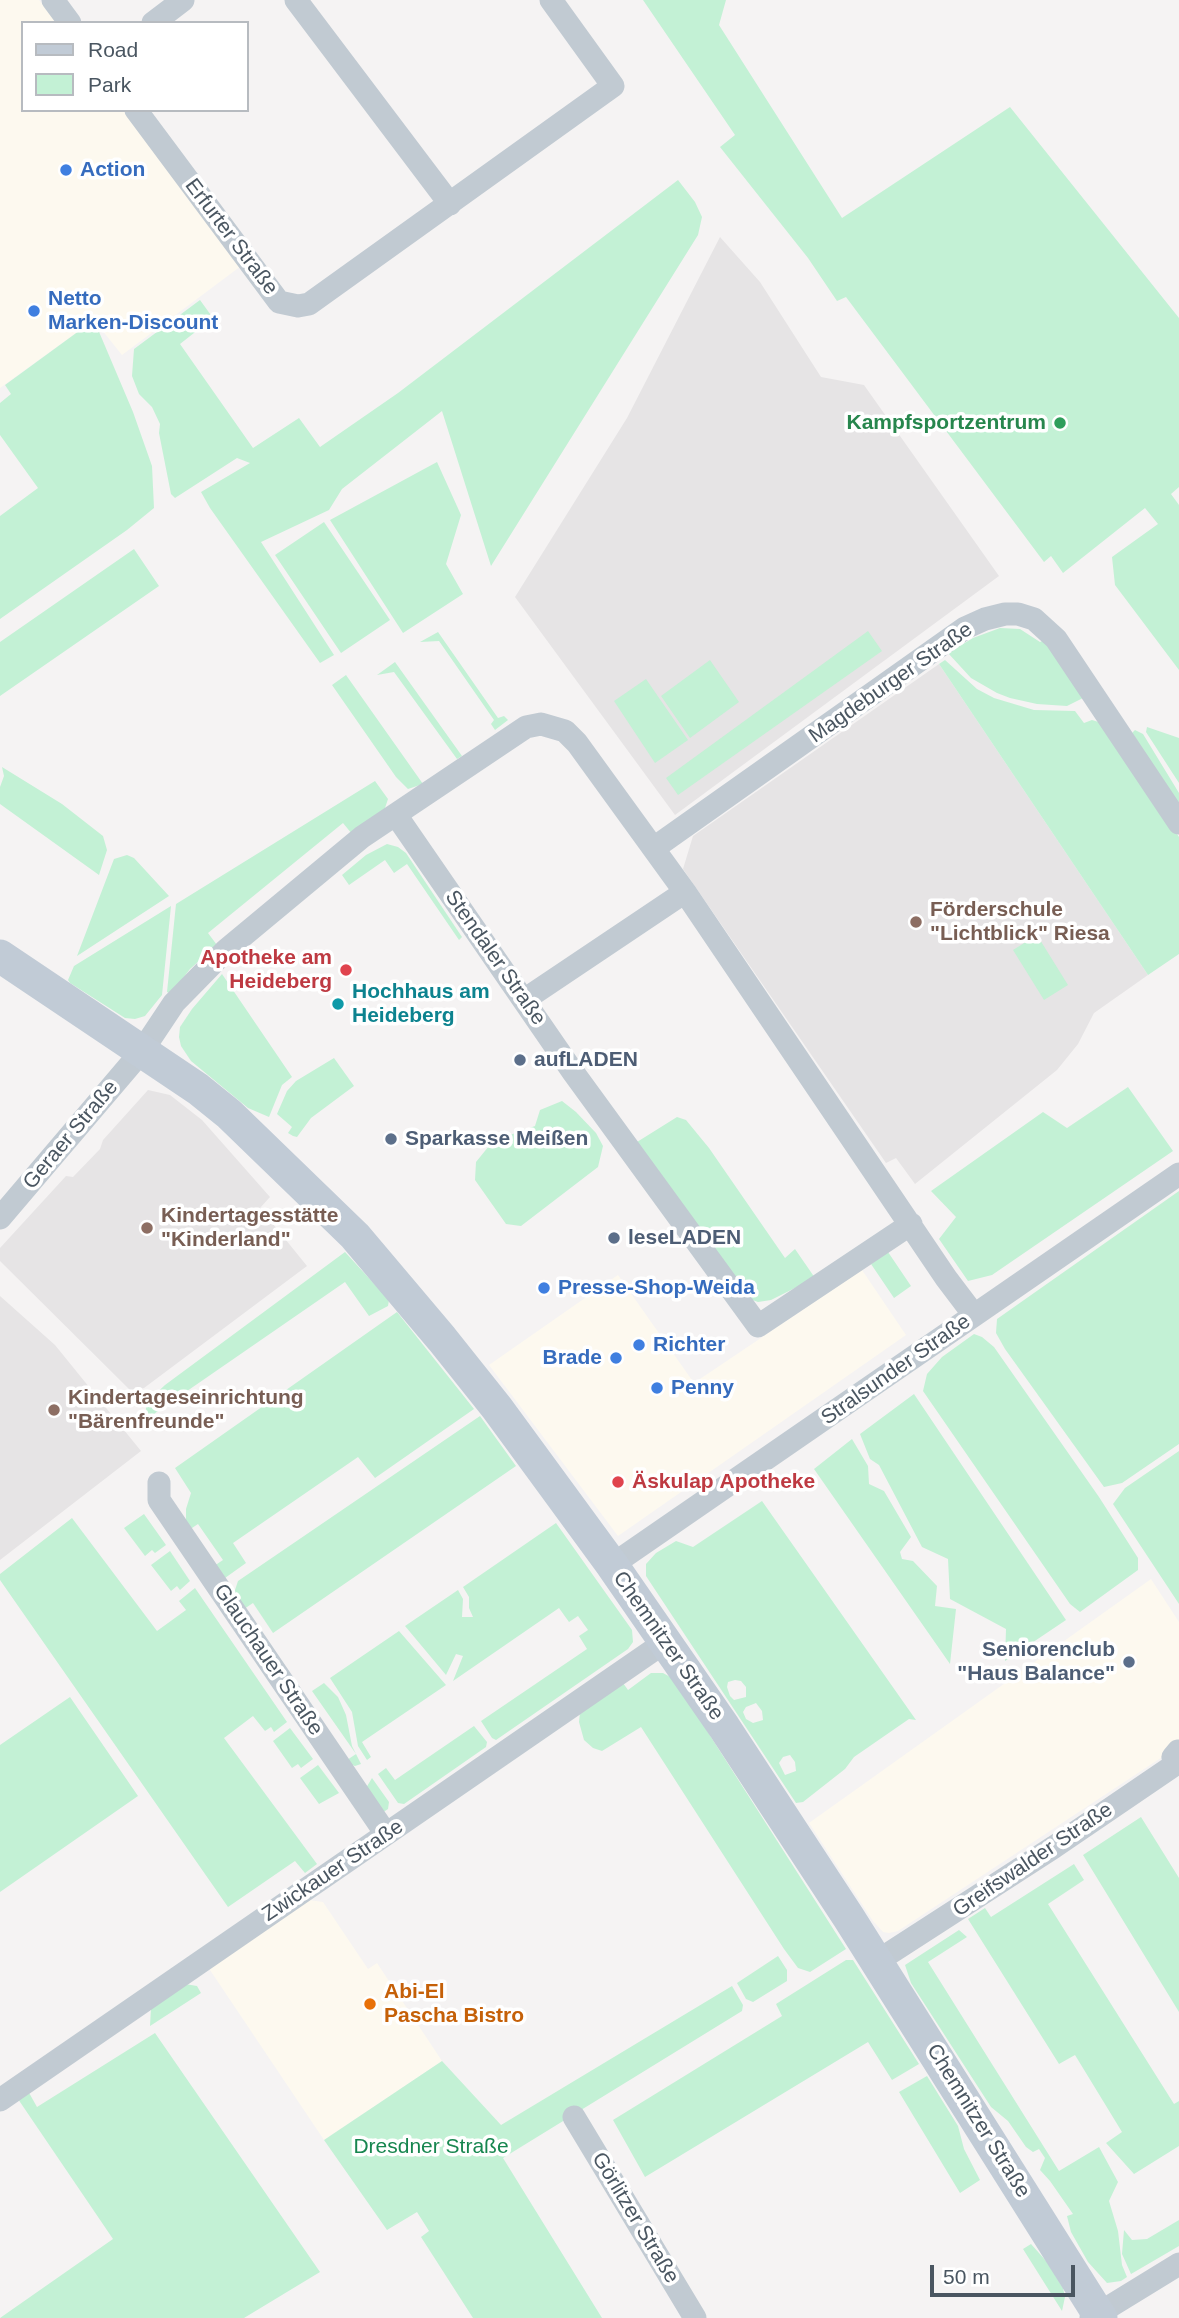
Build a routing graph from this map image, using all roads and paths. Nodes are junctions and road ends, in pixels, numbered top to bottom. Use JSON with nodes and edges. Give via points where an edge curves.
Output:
{"nodes":[{"id":1,"x":53,"y":0,"type":"edge"},
{"id":2,"x":183,"y":0,"type":"edge"},
{"id":3,"x":296,"y":0,"type":"edge"},
{"id":4,"x":551,"y":0,"type":"edge"},
{"id":5,"x":69,"y":21,"type":"edge"},
{"id":6,"x":156,"y":21,"type":"edge"},
{"id":7,"x":137,"y":112,"type":"edge"},
{"id":8,"x":450,"y":204,"type":"junction"},
{"id":9,"x":402,"y":811,"type":"junction"},
{"id":10,"x":1179,"y":823,"type":"edge"},
{"id":11,"x":654,"y":848,"type":"junction"},
{"id":12,"x":685,"y":892,"type":"junction"},
{"id":13,"x":0,"y":956,"type":"edge"},
{"id":14,"x":524,"y":1000,"type":"junction"},
{"id":15,"x":142,"y":1051,"type":"junction"},
{"id":16,"x":1179,"y":1174,"type":"edge"},
{"id":17,"x":0,"y":1218,"type":"edge"},
{"id":18,"x":911,"y":1224,"type":"junction"},
{"id":19,"x":974,"y":1315,"type":"junction"},
{"id":20,"x":159,"y":1483,"type":"dead end"},
{"id":21,"x":612,"y":1565,"type":"junction"},
{"id":22,"x":666,"y":1642,"type":"junction"},
{"id":23,"x":1178,"y":1751,"type":"edge"},
{"id":24,"x":386,"y":1834,"type":"junction"},
{"id":25,"x":876,"y":1962,"type":"junction"},
{"id":26,"x":0,"y":2100,"type":"edge"},
{"id":27,"x":574,"y":2117,"type":"dead end"},
{"id":28,"x":1179,"y":2264,"type":"edge"},
{"id":29,"x":1097,"y":2317,"type":"edge"},
{"id":30,"x":695,"y":2318,"type":"edge"}],
"edges":[{"from":1,"to":5,"type":"street"},
{"from":2,"to":6,"type":"street"},
{"from":3,"to":8,"type":"street"},
{"from":4,"to":8,"type":"street","name":"Erfurter Straße","via":[[613,86]]},
{"from":7,"to":8,"type":"street","name":"Erfurter Straße","via":[[279,302],[309,304]]},
{"from":9,"to":11,"type":"street","via":[[526,727],[541,724],[565,731],[577,743]]},
{"from":9,"to":14,"type":"street","name":"Stendaler Straße"},
{"from":9,"to":15,"type":"street","via":[[337,857],[226,950],[174,1003]]},
{"from":10,"to":11,"type":"street","name":"Magdeburger Straße","via":[[1056,639],[1034,620],[1005,614],[965,628]]},
{"from":11,"to":12,"type":"street"},
{"from":12,"to":14,"type":"street"},
{"from":12,"to":18,"type":"street"},
{"from":13,"to":15,"type":"street","name":"Chemnitzer Straße"},
{"from":14,"to":18,"type":"street","name":"Stendaler Straße","via":[[758,1326]]},
{"from":15,"to":17,"type":"street","name":"Geraer Straße"},
{"from":15,"to":21,"type":"street","name":"Chemnitzer Straße","via":[[229,1114],[355,1236],[492,1402]]},
{"from":16,"to":19,"type":"street","name":"Stralsunder Straße"},
{"from":18,"to":19,"type":"street"},
{"from":19,"to":21,"type":"street","name":"Stralsunder Straße"},
{"from":20,"to":24,"type":"street","name":"Glauchauer Straße","via":[[159,1500]]},
{"from":21,"to":22,"type":"street","name":"Chemnitzer Straße"},
{"from":22,"to":24,"type":"street","name":"Zwickauer Straße"},
{"from":22,"to":25,"type":"street","name":"Chemnitzer Straße"},
{"from":23,"to":25,"type":"street","name":"Greifswalder Straße","via":[[1175,1763]]},
{"from":24,"to":26,"type":"street","name":"Zwickauer Straße"},
{"from":25,"to":29,"type":"street","name":"Chemnitzer Straße"},
{"from":27,"to":30,"type":"street","name":"Görlitzer Straße"},
{"from":28,"to":29,"type":"street"}]}
